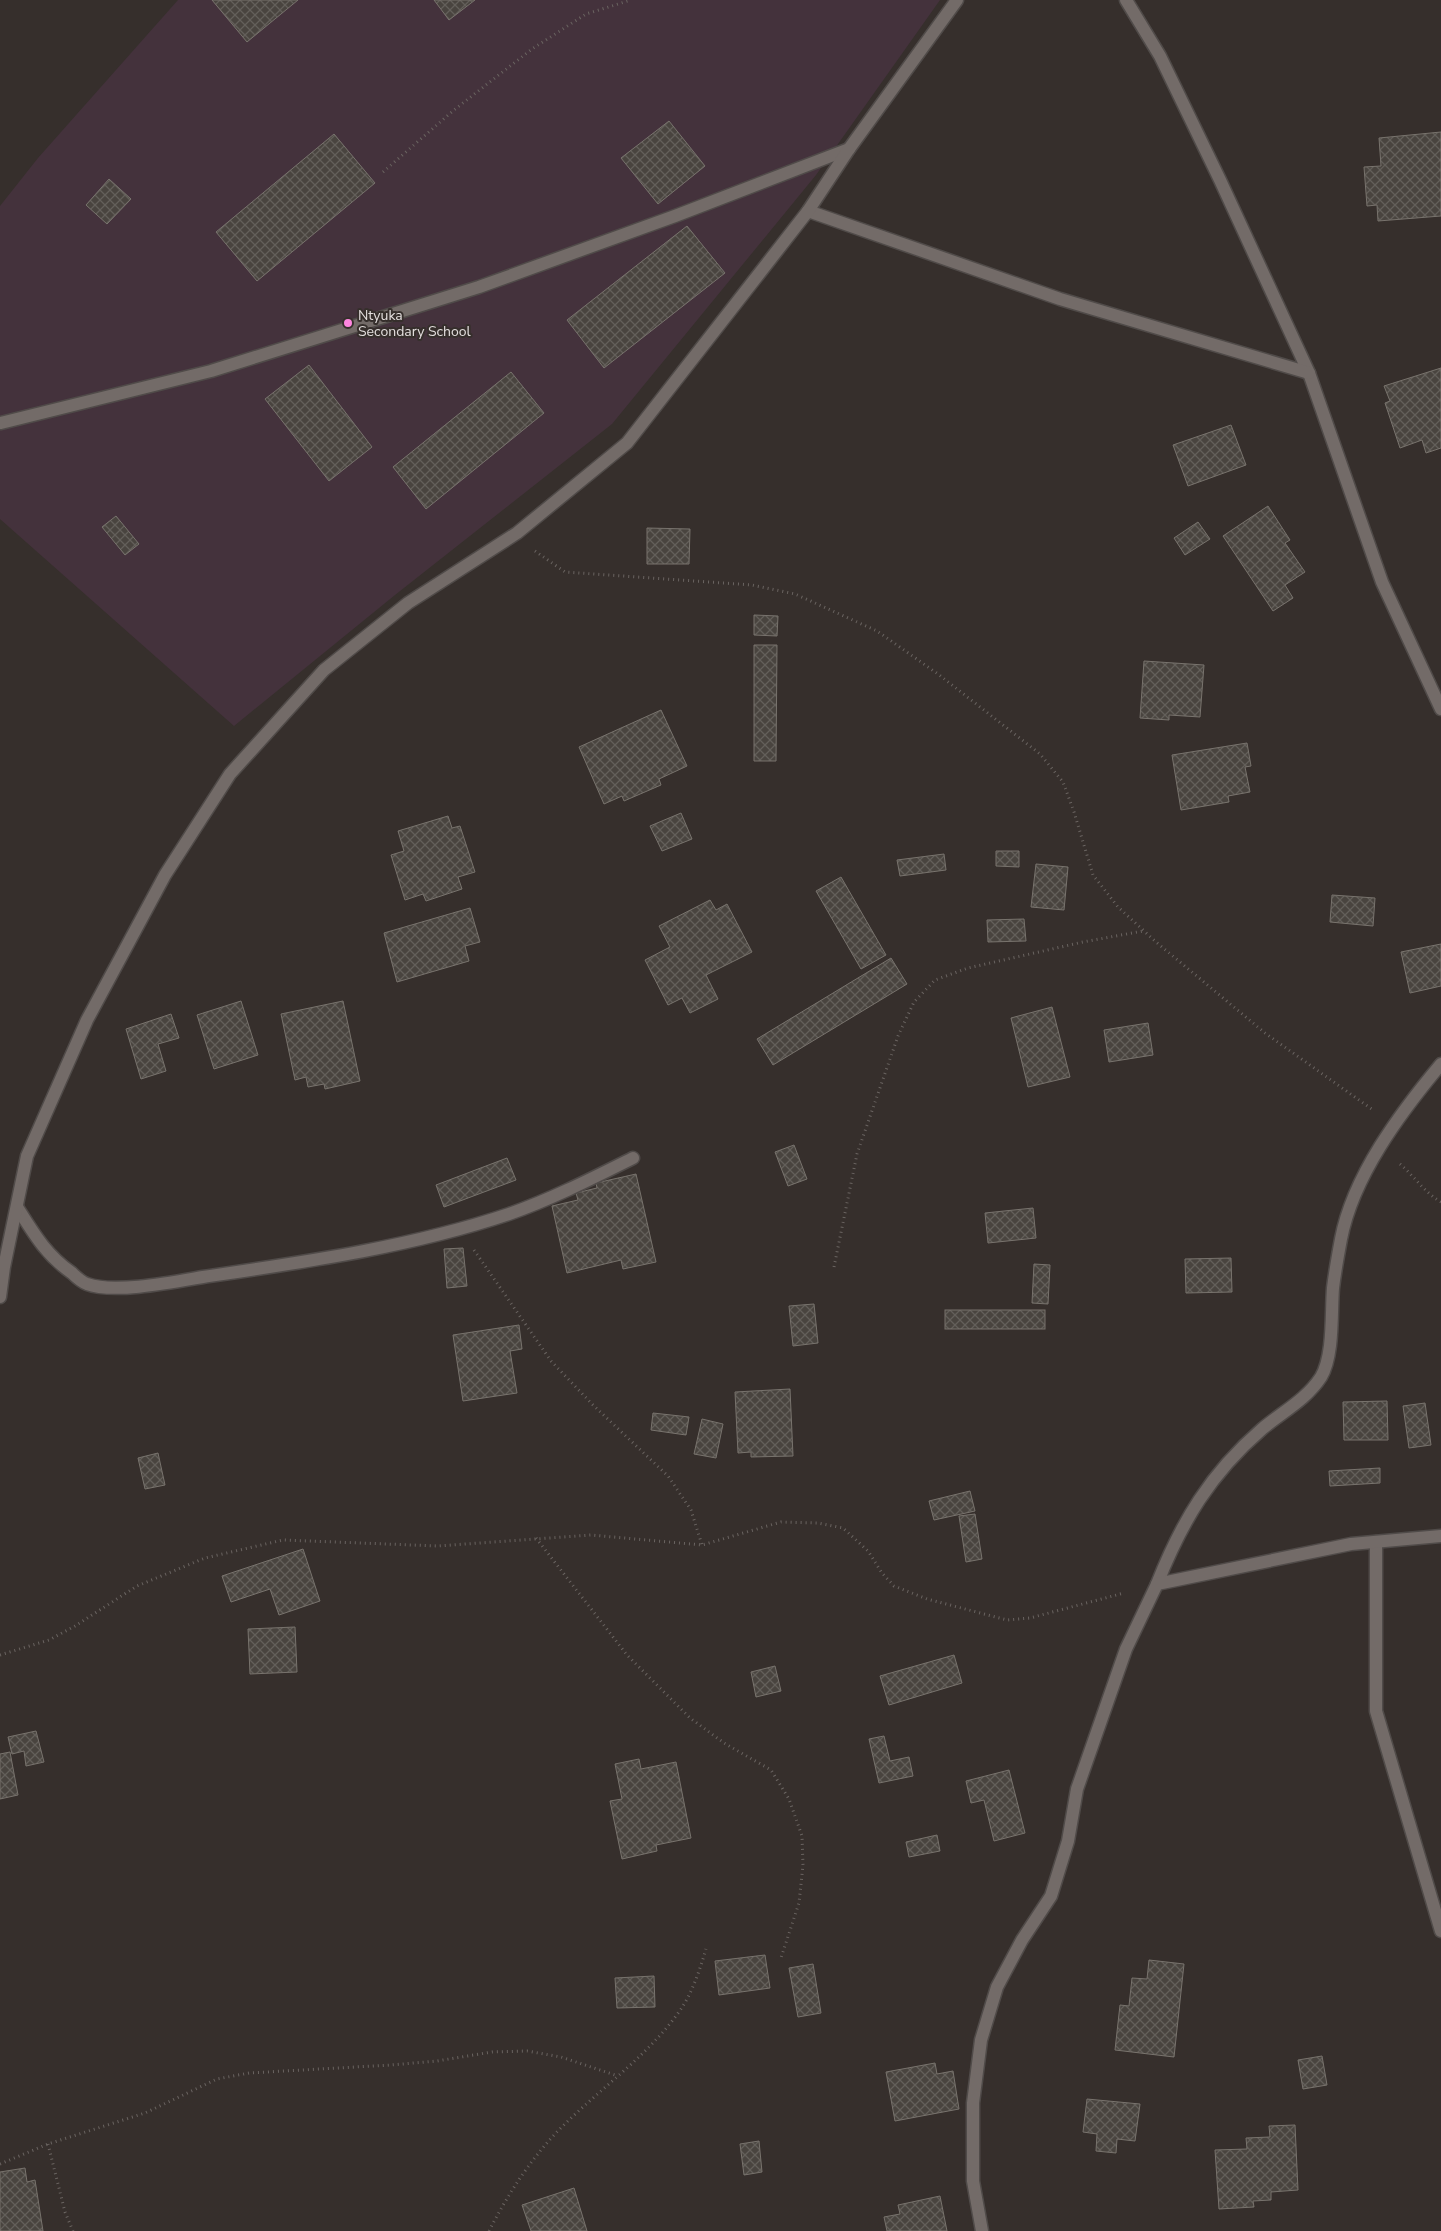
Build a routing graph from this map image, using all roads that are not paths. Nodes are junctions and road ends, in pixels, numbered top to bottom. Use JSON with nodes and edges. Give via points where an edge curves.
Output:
{"nodes":[{"id":1,"x":956,"y":0,"type":"edge"},
{"id":2,"x":1126,"y":0,"type":"edge"},
{"id":3,"x":850,"y":150,"type":"junction"},
{"id":4,"x":808,"y":211,"type":"junction"},
{"id":5,"x":1309,"y":373,"type":"junction"},
{"id":6,"x":1,"y":423,"type":"edge"},
{"id":7,"x":1440,"y":705,"type":"edge"},
{"id":8,"x":1441,"y":1064,"type":"edge"},
{"id":9,"x":633,"y":1158,"type":"dead end"},
{"id":10,"x":17,"y":1207,"type":"junction"},
{"id":11,"x":0,"y":1297,"type":"edge"},
{"id":12,"x":1441,"y":1536,"type":"edge"},
{"id":13,"x":1376,"y":1542,"type":"junction"},
{"id":14,"x":1157,"y":1584,"type":"junction"},
{"id":15,"x":1441,"y":1931,"type":"edge"},
{"id":16,"x":982,"y":2231,"type":"edge"}],
"edges":[{"from":1,"to":3,"type":"street"},
{"from":2,"to":5,"type":"street","via":[[1160,56]]},
{"from":3,"to":4,"type":"street"},
{"from":3,"to":6,"type":"street","via":[[479,287],[211,371]]},
{"from":4,"to":5,"type":"street","via":[[1060,299]]},
{"from":4,"to":10,"type":"street","via":[[628,443],[517,533],[408,604],[324,670],[230,774],[165,876],[87,1020],[28,1156]]},
{"from":5,"to":7,"type":"street","via":[[1382,582]]},
{"from":8,"to":14,"type":"street","via":[[1364,1172],[1348,1210],[1333,1286],[1327,1360],[1321,1376],[1302,1399],[1262,1429],[1207,1486],[1170,1549]]},
{"from":9,"to":10,"type":"street","via":[[562,1193],[459,1229],[351,1253],[154,1285],[109,1287],[86,1284],[41,1246]]},
{"from":10,"to":11,"type":"street"},
{"from":12,"to":13,"type":"street"},
{"from":13,"to":14,"type":"street","via":[[1351,1544]]},
{"from":13,"to":15,"type":"street","via":[[1376,1711]]},
{"from":14,"to":16,"type":"street","via":[[1126,1648],[1077,1789],[1068,1841],[1051,1896],[997,1987],[981,2040],[973,2103],[973,2181]]}]}
